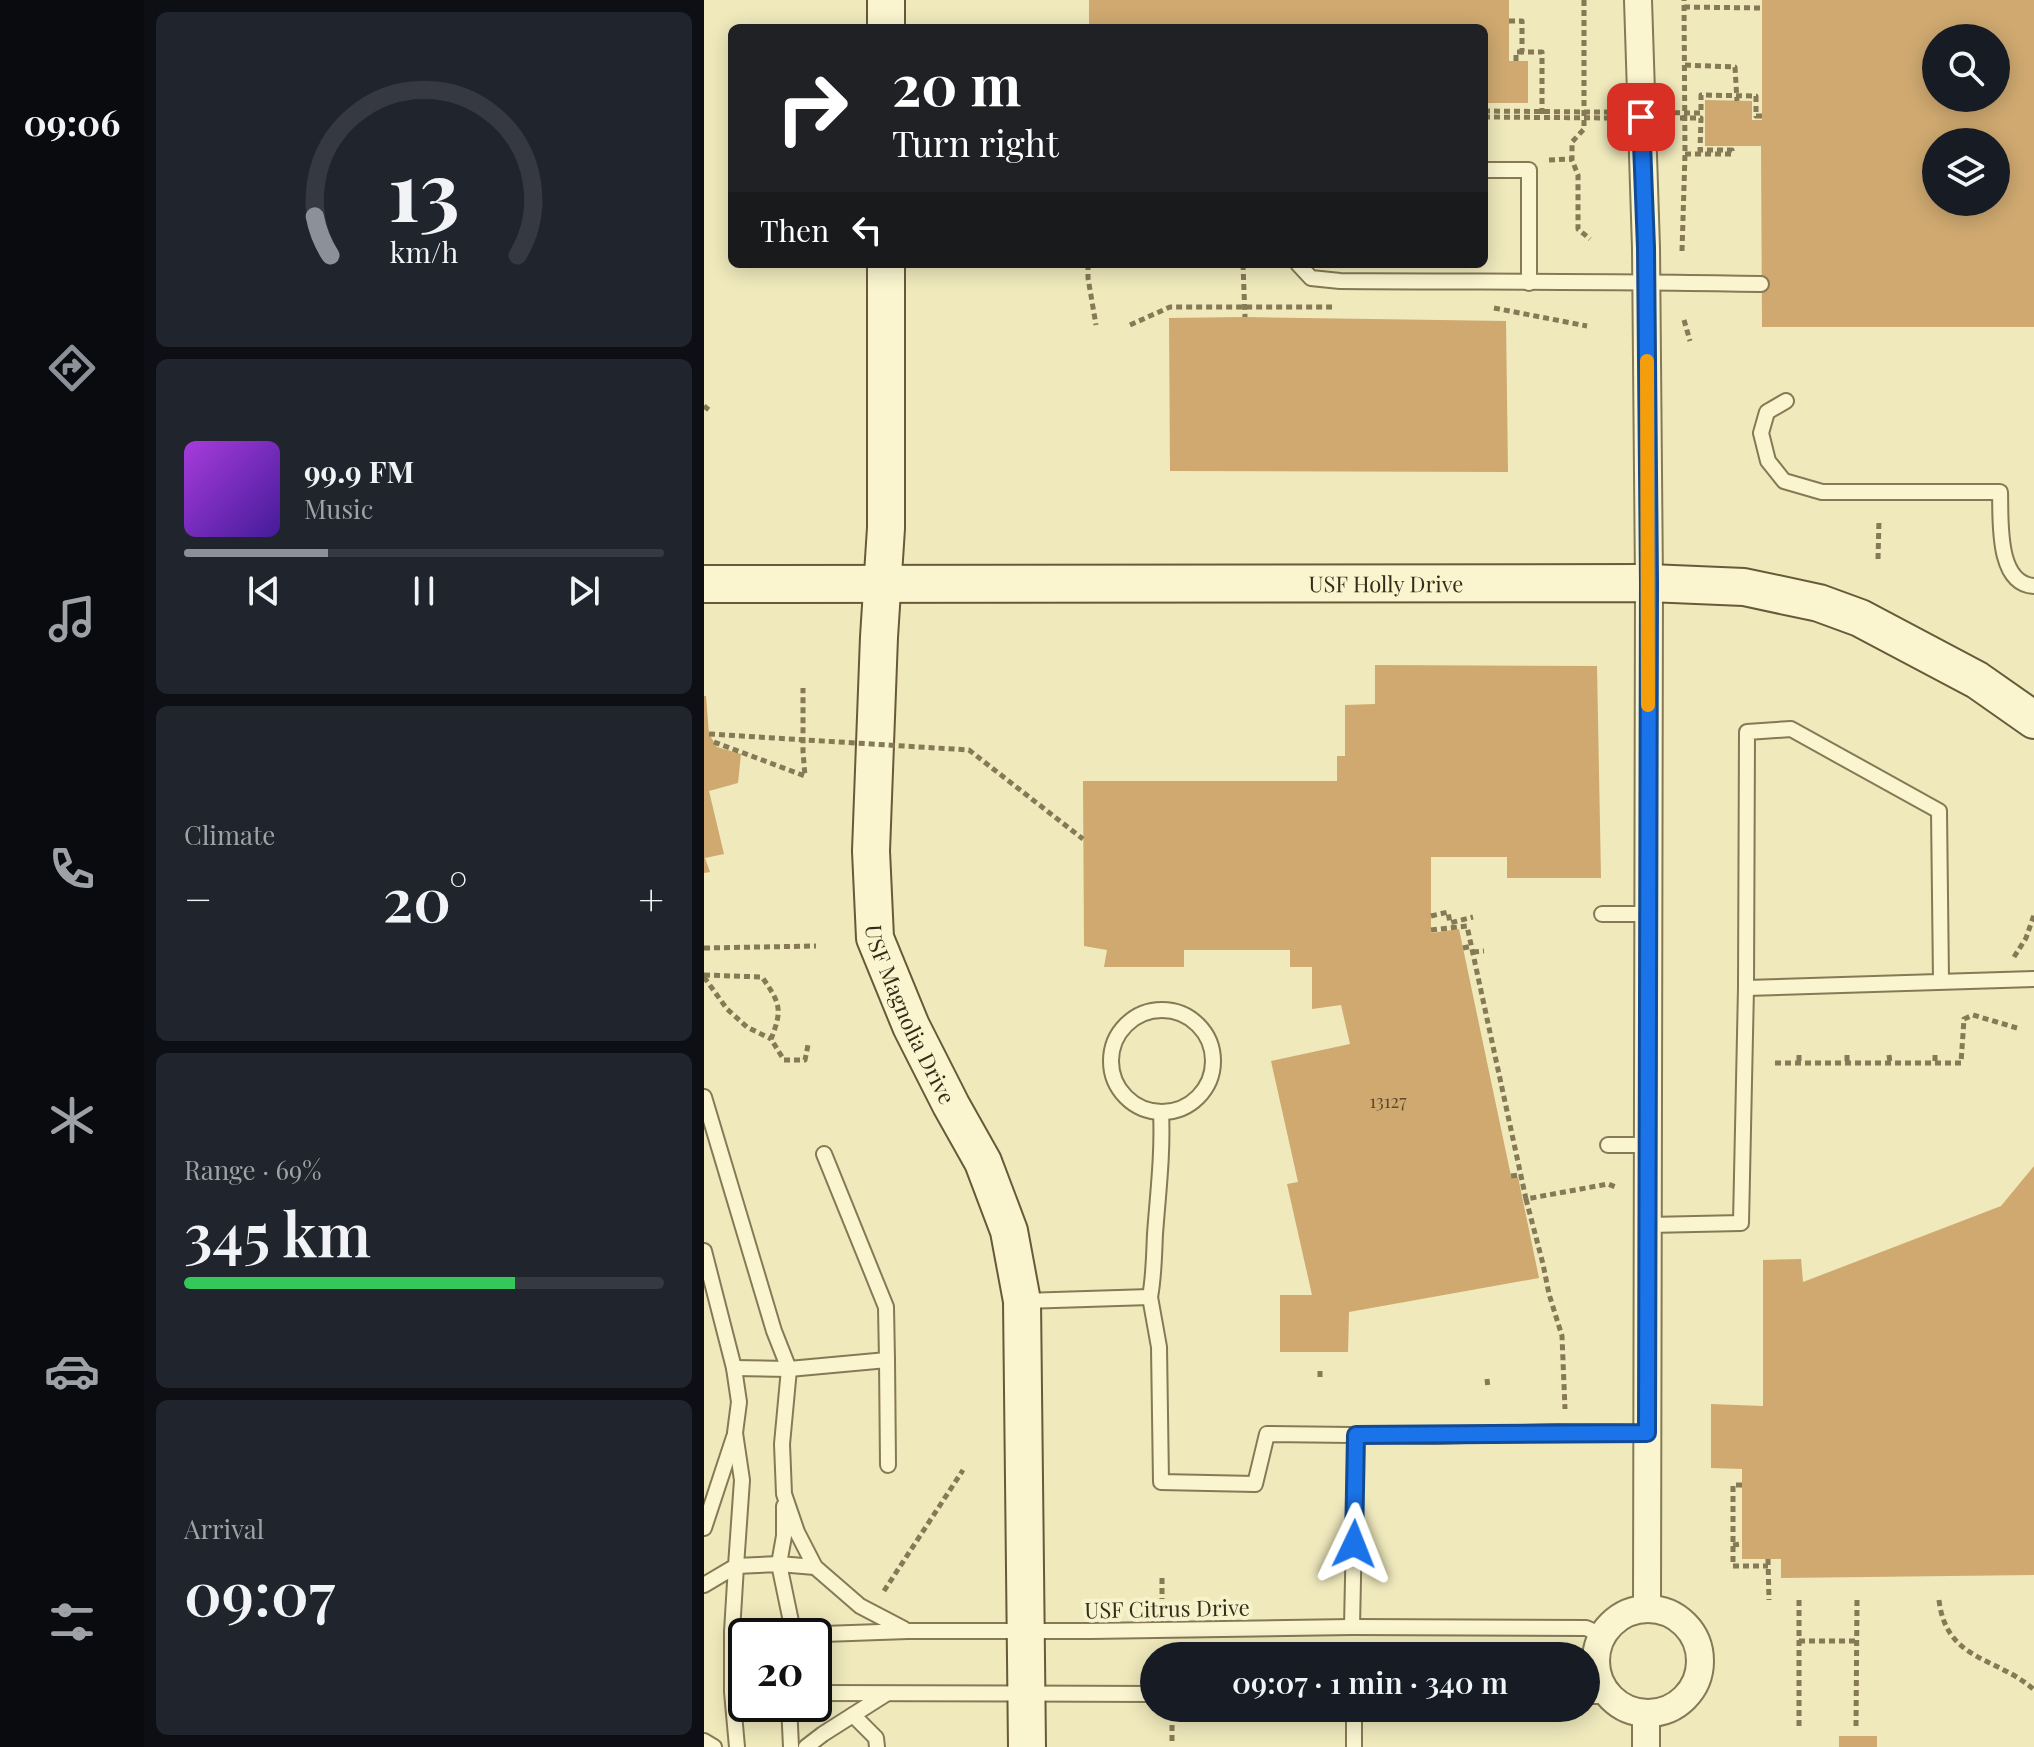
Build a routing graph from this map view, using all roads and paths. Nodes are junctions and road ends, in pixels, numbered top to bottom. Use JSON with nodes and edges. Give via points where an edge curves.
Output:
{"nodes":[{"id":1,"x":886,"y":0,"type":"edge"},
{"id":2,"x":1584,"y":0,"type":"edge"},
{"id":3,"x":1638,"y":0,"type":"edge"},
{"id":4,"x":1684,"y":4,"type":"edge"},
{"id":5,"x":1762,"y":8,"type":"dead end"},
{"id":6,"x":1509,"y":21,"type":"dead end"},
{"id":7,"x":886,"y":24,"type":"edge"},
{"id":8,"x":1522,"y":52,"type":"junction"},
{"id":9,"x":1516,"y":61,"type":"dead end"},
{"id":10,"x":1685,"y":65,"type":"junction"},
{"id":11,"x":1737,"y":101,"type":"dead end"},
{"id":12,"x":1488,"y":114,"type":"edge"},
{"id":13,"x":1488,"y":114,"type":"edge"},
{"id":14,"x":1584,"y":116,"type":"junction"},
{"id":15,"x":1762,"y":116,"type":"dead end"},
{"id":16,"x":1542,"y":117,"type":"junction"},
{"id":17,"x":1612,"y":118,"type":"dead end"},
{"id":18,"x":1683,"y":118,"type":"junction"},
{"id":19,"x":1685,"y":154,"type":"junction"},
{"id":20,"x":1488,"y":170,"type":"edge"},
{"id":21,"x":1590,"y":239,"type":"dead end"},
{"id":22,"x":1682,"y":251,"type":"dead end"},
{"id":23,"x":886,"y":268,"type":"edge"},
{"id":24,"x":1088,"y":268,"type":"edge"},
{"id":25,"x":1243,"y":268,"type":"edge"},
{"id":26,"x":1302,"y":268,"type":"edge"},
{"id":27,"x":1646,"y":282,"type":"junction"},
{"id":28,"x":1529,"y":283,"type":"junction"},
{"id":29,"x":1761,"y":284,"type":"dead end"},
{"id":30,"x":1170,"y":307,"type":"dead end"},
{"id":31,"x":1491,"y":307,"type":"dead end"},
{"id":32,"x":1245,"y":317,"type":"dead end"},
{"id":33,"x":1684,"y":320,"type":"dead end"},
{"id":34,"x":1096,"y":325,"type":"dead end"},
{"id":35,"x":1130,"y":325,"type":"dead end"},
{"id":36,"x":1587,"y":326,"type":"dead end"},
{"id":37,"x":1690,"y":341,"type":"dead end"},
{"id":38,"x":1786,"y":401,"type":"dead end"},
{"id":39,"x":1879,"y":520,"type":"dead end"},
{"id":40,"x":1878,"y":559,"type":"dead end"},
{"id":41,"x":882,"y":583,"type":"junction"},
{"id":42,"x":1649,"y":583,"type":"junction"},
{"id":43,"x":704,"y":584,"type":"edge"},
{"id":44,"x":2034,"y":586,"type":"edge"},
{"id":45,"x":803,"y":688,"type":"dead end"},
{"id":46,"x":2034,"y":720,"type":"edge"},
{"id":47,"x":709,"y":734,"type":"dead end"},
{"id":48,"x":714,"y":742,"type":"dead end"},
{"id":49,"x":1083,"y":839,"type":"dead end"},
{"id":50,"x":1602,"y":914,"type":"dead end"},
{"id":51,"x":1648,"y":914,"type":"junction"},
{"id":52,"x":2034,"y":915,"type":"edge"},
{"id":53,"x":1431,"y":916,"type":"dead end"},
{"id":54,"x":1473,"y":917,"type":"dead end"},
{"id":55,"x":1431,"y":930,"type":"dead end"},
{"id":56,"x":816,"y":946,"type":"dead end"},
{"id":57,"x":704,"y":948,"type":"edge"},
{"id":58,"x":1463,"y":948,"type":"dead end"},
{"id":59,"x":1473,"y":949,"type":"junction"},
{"id":60,"x":1484,"y":951,"type":"dead end"},
{"id":61,"x":2006,"y":967,"type":"dead end"},
{"id":62,"x":704,"y":976,"type":"edge"},
{"id":63,"x":2034,"y":979,"type":"edge"},
{"id":64,"x":1941,"y":980,"type":"junction"},
{"id":65,"x":1746,"y":988,"type":"junction"},
{"id":66,"x":2017,"y":1028,"type":"dead end"},
{"id":67,"x":771,"y":1039,"type":"junction"},
{"id":68,"x":808,"y":1045,"type":"dead end"},
{"id":69,"x":1799,"y":1055,"type":"dead end"},
{"id":70,"x":1847,"y":1055,"type":"dead end"},
{"id":71,"x":1889,"y":1055,"type":"dead end"},
{"id":72,"x":1935,"y":1055,"type":"dead end"},
{"id":73,"x":1775,"y":1063,"type":"dead end"},
{"id":74,"x":1799,"y":1063,"type":"junction"},
{"id":75,"x":1847,"y":1063,"type":"junction"},
{"id":76,"x":1890,"y":1063,"type":"junction"},
{"id":77,"x":1935,"y":1063,"type":"junction"},
{"id":78,"x":704,"y":1097,"type":"edge"},
{"id":79,"x":1161,"y":1112,"type":"junction"},
{"id":80,"x":1608,"y":1145,"type":"dead end"},
{"id":81,"x":1648,"y":1145,"type":"junction"},
{"id":82,"x":824,"y":1154,"type":"dead end"},
{"id":83,"x":1520,"y":1175,"type":"junction"},
{"id":84,"x":1511,"y":1176,"type":"dead end"},
{"id":85,"x":1620,"y":1188,"type":"dead end"},
{"id":86,"x":1526,"y":1199,"type":"junction"},
{"id":87,"x":1649,"y":1225,"type":"junction"},
{"id":88,"x":704,"y":1251,"type":"edge"},
{"id":89,"x":1150,"y":1297,"type":"junction"},
{"id":90,"x":1022,"y":1301,"type":"junction"},
{"id":91,"x":887,"y":1360,"type":"junction"},
{"id":92,"x":734,"y":1368,"type":"junction"},
{"id":93,"x":789,"y":1369,"type":"junction"},
{"id":94,"x":1320,"y":1371,"type":"dead end"},
{"id":95,"x":1320,"y":1379,"type":"dead end"},
{"id":96,"x":1487,"y":1379,"type":"dead end"},
{"id":97,"x":1488,"y":1388,"type":"dead end"},
{"id":98,"x":1577,"y":1410,"type":"dead end"},
{"id":99,"x":735,"y":1433,"type":"junction"},
{"id":100,"x":1647,"y":1433,"type":"junction"},
{"id":101,"x":1356,"y":1435,"type":"junction"},
{"id":102,"x":888,"y":1465,"type":"dead end"},
{"id":103,"x":963,"y":1470,"type":"dead end"},
{"id":104,"x":1742,"y":1485,"type":"dead end"},
{"id":105,"x":784,"y":1494,"type":"junction"},
{"id":106,"x":704,"y":1528,"type":"edge"},
{"id":107,"x":1742,"y":1544,"type":"dead end"},
{"id":108,"x":1733,"y":1545,"type":"junction"},
{"id":109,"x":779,"y":1564,"type":"junction"},
{"id":110,"x":736,"y":1566,"type":"junction"},
{"id":111,"x":815,"y":1567,"type":"junction"},
{"id":112,"x":1162,"y":1578,"type":"dead end"},
{"id":113,"x":704,"y":1585,"type":"edge"},
{"id":114,"x":884,"y":1591,"type":"dead end"},
{"id":115,"x":1162,"y":1599,"type":"dead end"},
{"id":116,"x":1769,"y":1600,"type":"dead end"},
{"id":117,"x":1799,"y":1600,"type":"dead end"},
{"id":118,"x":1857,"y":1600,"type":"dead end"},
{"id":119,"x":1939,"y":1600,"type":"dead end"},
{"id":120,"x":1647,"y":1608,"type":"junction"},
{"id":121,"x":733,"y":1618,"type":"edge"},
{"id":122,"x":790,"y":1618,"type":"edge"},
{"id":123,"x":1352,"y":1627,"type":"junction"},
{"id":124,"x":1026,"y":1630,"type":"junction"},
{"id":125,"x":908,"y":1631,"type":"junction"},
{"id":126,"x":832,"y":1634,"type":"edge"},
{"id":127,"x":1602,"y":1635,"type":"junction"},
{"id":128,"x":1799,"y":1641,"type":"junction"},
{"id":129,"x":1857,"y":1641,"type":"junction"},
{"id":130,"x":1600,"y":1642,"type":"edge"},
{"id":131,"x":2034,"y":1690,"type":"edge"},
{"id":132,"x":832,"y":1693,"type":"edge"},
{"id":133,"x":887,"y":1694,"type":"junction"},
{"id":134,"x":1026,"y":1694,"type":"junction"},
{"id":135,"x":1140,"y":1694,"type":"edge"},
{"id":136,"x":1600,"y":1697,"type":"edge"},
{"id":137,"x":1646,"y":1713,"type":"junction"},
{"id":138,"x":853,"y":1715,"type":"junction"},
{"id":139,"x":738,"y":1722,"type":"edge"},
{"id":140,"x":790,"y":1722,"type":"edge"},
{"id":141,"x":1354,"y":1722,"type":"edge"},
{"id":142,"x":1172,"y":1725,"type":"dead end"},
{"id":143,"x":1799,"y":1726,"type":"dead end"},
{"id":144,"x":1856,"y":1726,"type":"dead end"},
{"id":145,"x":704,"y":1741,"type":"edge"},
{"id":146,"x":1172,"y":1741,"type":"dead end"},
{"id":147,"x":714,"y":1747,"type":"edge"},
{"id":148,"x":737,"y":1747,"type":"edge"},
{"id":149,"x":791,"y":1747,"type":"edge"},
{"id":150,"x":806,"y":1747,"type":"edge"},
{"id":151,"x":877,"y":1747,"type":"edge"},
{"id":152,"x":1027,"y":1747,"type":"edge"},
{"id":153,"x":1354,"y":1747,"type":"edge"},
{"id":154,"x":1646,"y":1747,"type":"edge"}],
"edges":[{"from":1,"to":7,"type":"street"},
{"from":2,"to":14,"type":"path"},
{"from":3,"to":27,"type":"street"},
{"from":4,"to":5,"type":"path"},
{"from":4,"to":10,"type":"path"},
{"from":6,"to":8,"type":"path","via":[[1522,21]]},
{"from":8,"to":9,"type":"path","via":[[1516,52]]},
{"from":8,"to":16,"type":"path","via":[[1542,52]]},
{"from":10,"to":11,"type":"path","via":[[1735,67]]},
{"from":10,"to":18,"type":"path"},
{"from":12,"to":16,"type":"path"},
{"from":13,"to":15,"type":"path","bridge":true,"via":[[1701,113],[1701,95],[1756,96],[1756,116]]},
{"from":14,"to":16,"type":"path"},
{"from":14,"to":17,"type":"path"},
{"from":14,"to":21,"type":"path","via":[[1584,129],[1572,142],[1572,160],[1578,175],[1578,229]]},
{"from":18,"to":19,"type":"path"},
{"from":18,"to":19,"type":"path","via":[[1701,118],[1700,150],[1732,150]]},
{"from":19,"to":22,"type":"path"},
{"from":20,"to":28,"type":"lane","via":[[1529,170]]},
{"from":23,"to":41,"type":"street","name":"USF Magnolia Drive"},
{"from":24,"to":34,"type":"path"},
{"from":25,"to":32,"type":"path"},
{"from":26,"to":28,"type":"lane","via":[[1311,278],[1340,281]]},
{"from":27,"to":28,"type":"lane"},
{"from":27,"to":29,"type":"lane"},
{"from":27,"to":42,"type":"street"},
{"from":30,"to":35,"type":"path"},
{"from":31,"to":36,"type":"path"},
{"from":33,"to":37,"type":"path"},
{"from":38,"to":44,"type":"lane","via":[[1767,412],[1761,433],[1768,461],[1784,481],[1822,492],[2000,492],[2004,559],[2012,575]]},
{"from":39,"to":40,"type":"path"},
{"from":41,"to":42,"type":"street","name":"USF Holly Drive"},
{"from":41,"to":43,"type":"street","name":"USF Holly Drive"},
{"from":41,"to":90,"type":"street","name":"USF Magnolia Drive","via":[[871,851],[875,938],[911,1026],[983,1162],[1009,1231]]},
{"from":42,"to":46,"type":"street","name":"USF Holly Drive","via":[[1744,587],[1819,603],[1860,618],[1977,680]]},
{"from":42,"to":51,"type":"street"},
{"from":45,"to":48,"type":"path","via":[[805,776]]},
{"from":47,"to":49,"type":"path","bridge":true,"via":[[969,750]]},
{"from":50,"to":51,"type":"lane"},
{"from":51,"to":81,"type":"street"},
{"from":52,"to":61,"type":"path"},
{"from":53,"to":54,"type":"path","via":[[1448,912],[1450,923]]},
{"from":55,"to":59,"type":"path","via":[[1467,926]]},
{"from":56,"to":57,"type":"path"},
{"from":58,"to":59,"type":"path"},
{"from":59,"to":60,"type":"path"},
{"from":59,"to":83,"type":"path"},
{"from":62,"to":67,"type":"path","via":[[727,1009]]},
{"from":62,"to":67,"type":"path","via":[[762,977],[775,996],[780,1018]]},
{"from":63,"to":64,"type":"lane"},
{"from":64,"to":65,"type":"lane"},
{"from":64,"to":65,"type":"lane","via":[[1939,811],[1791,729],[1747,732]]},
{"from":65,"to":87,"type":"lane","via":[[1741,1223]]},
{"from":66,"to":77,"type":"path","via":[[1973,1015],[1964,1019],[1961,1063]]},
{"from":67,"to":68,"type":"path","via":[[784,1060],[805,1060]]},
{"from":69,"to":74,"type":"path"},
{"from":70,"to":75,"type":"path"},
{"from":71,"to":76,"type":"path"},
{"from":72,"to":77,"type":"path"},
{"from":73,"to":74,"type":"path"},
{"from":74,"to":75,"type":"path"},
{"from":75,"to":76,"type":"path"},
{"from":76,"to":77,"type":"path"},
{"from":78,"to":93,"type":"lane"},
{"from":79,"to":79,"type":"lane","via":[[1184,1107],[1202,1094],[1212,1075],[1213,1051],[1206,1034],[1187,1016],[1170,1010],[1137,1016],[1117,1036],[1112,1050],[1111,1069],[1118,1087],[1133,1104]]},
{"from":79,"to":89,"type":"lane"},
{"from":80,"to":81,"type":"lane"},
{"from":81,"to":87,"type":"street"},
{"from":82,"to":91,"type":"lane","via":[[886,1307]]},
{"from":83,"to":84,"type":"path"},
{"from":83,"to":86,"type":"path"},
{"from":85,"to":86,"type":"path","via":[[1608,1184]]},
{"from":86,"to":98,"type":"path","via":[[1562,1336],[1565,1410]]},
{"from":87,"to":100,"type":"street"},
{"from":88,"to":92,"type":"lane"},
{"from":89,"to":90,"type":"lane"},
{"from":89,"to":101,"type":"lane","via":[[1159,1347],[1161,1482],[1255,1484],[1267,1434]]},
{"from":90,"to":124,"type":"street","name":"USF Magnolia Drive"},
{"from":91,"to":93,"type":"lane"},
{"from":91,"to":102,"type":"lane"},
{"from":92,"to":93,"type":"lane"},
{"from":92,"to":99,"type":"lane","via":[[739,1402]]},
{"from":93,"to":105,"type":"lane"},
{"from":94,"to":95,"type":"path"},
{"from":96,"to":97,"type":"path"},
{"from":99,"to":106,"type":"lane"},
{"from":99,"to":110,"type":"lane","via":[[742,1480]]},
{"from":100,"to":101,"type":"lane"},
{"from":100,"to":120,"type":"street"},
{"from":101,"to":123,"type":"lane"},
{"from":103,"to":114,"type":"path"},
{"from":104,"to":108,"type":"path","via":[[1733,1485]]},
{"from":105,"to":109,"type":"lane"},
{"from":105,"to":111,"type":"lane"},
{"from":107,"to":108,"type":"path"},
{"from":108,"to":116,"type":"path","via":[[1733,1566],[1768,1563]]},
{"from":109,"to":110,"type":"lane"},
{"from":109,"to":111,"type":"lane"},
{"from":109,"to":122,"type":"lane"},
{"from":110,"to":113,"type":"lane"},
{"from":110,"to":121,"type":"lane"},
{"from":111,"to":125,"type":"lane","via":[[860,1606]]},
{"from":112,"to":115,"type":"path"},
{"from":117,"to":128,"type":"path"},
{"from":118,"to":129,"type":"path"},
{"from":119,"to":131,"type":"path","via":[[1940,1613],[1956,1640],[1976,1658]]},
{"from":120,"to":127,"type":"street","via":[[1621,1615]]},
{"from":120,"to":137,"type":"street","via":[[1685,1624],[1696,1639],[1700,1660],[1689,1693],[1675,1705]]},
{"from":123,"to":124,"type":"lane","name":"USF Citrus Drive"},
{"from":123,"to":127,"type":"lane","name":"USF Citrus Drive","via":[[1586,1628]]},
{"from":124,"to":125,"type":"lane","name":"USF Citrus Drive"},
{"from":124,"to":134,"type":"street","name":"USF Magnolia Drive"},
{"from":125,"to":126,"type":"lane","name":"USF Citrus Drive"},
{"from":127,"to":130,"type":"street"},
{"from":128,"to":129,"type":"path"},
{"from":128,"to":143,"type":"path"},
{"from":129,"to":144,"type":"path"},
{"from":132,"to":133,"type":"lane"},
{"from":133,"to":134,"type":"lane"},
{"from":133,"to":138,"type":"lane"},
{"from":134,"to":135,"type":"lane"},
{"from":134,"to":152,"type":"street","name":"USF Magnolia Drive"},
{"from":136,"to":137,"type":"street"},
{"from":137,"to":154,"type":"street"},
{"from":138,"to":150,"type":"lane"},
{"from":138,"to":151,"type":"lane","via":[[876,1738]]},
{"from":139,"to":148,"type":"lane"},
{"from":140,"to":149,"type":"lane"},
{"from":141,"to":153,"type":"lane"},
{"from":142,"to":146,"type":"path"},
{"from":145,"to":147,"type":"lane"}]}
